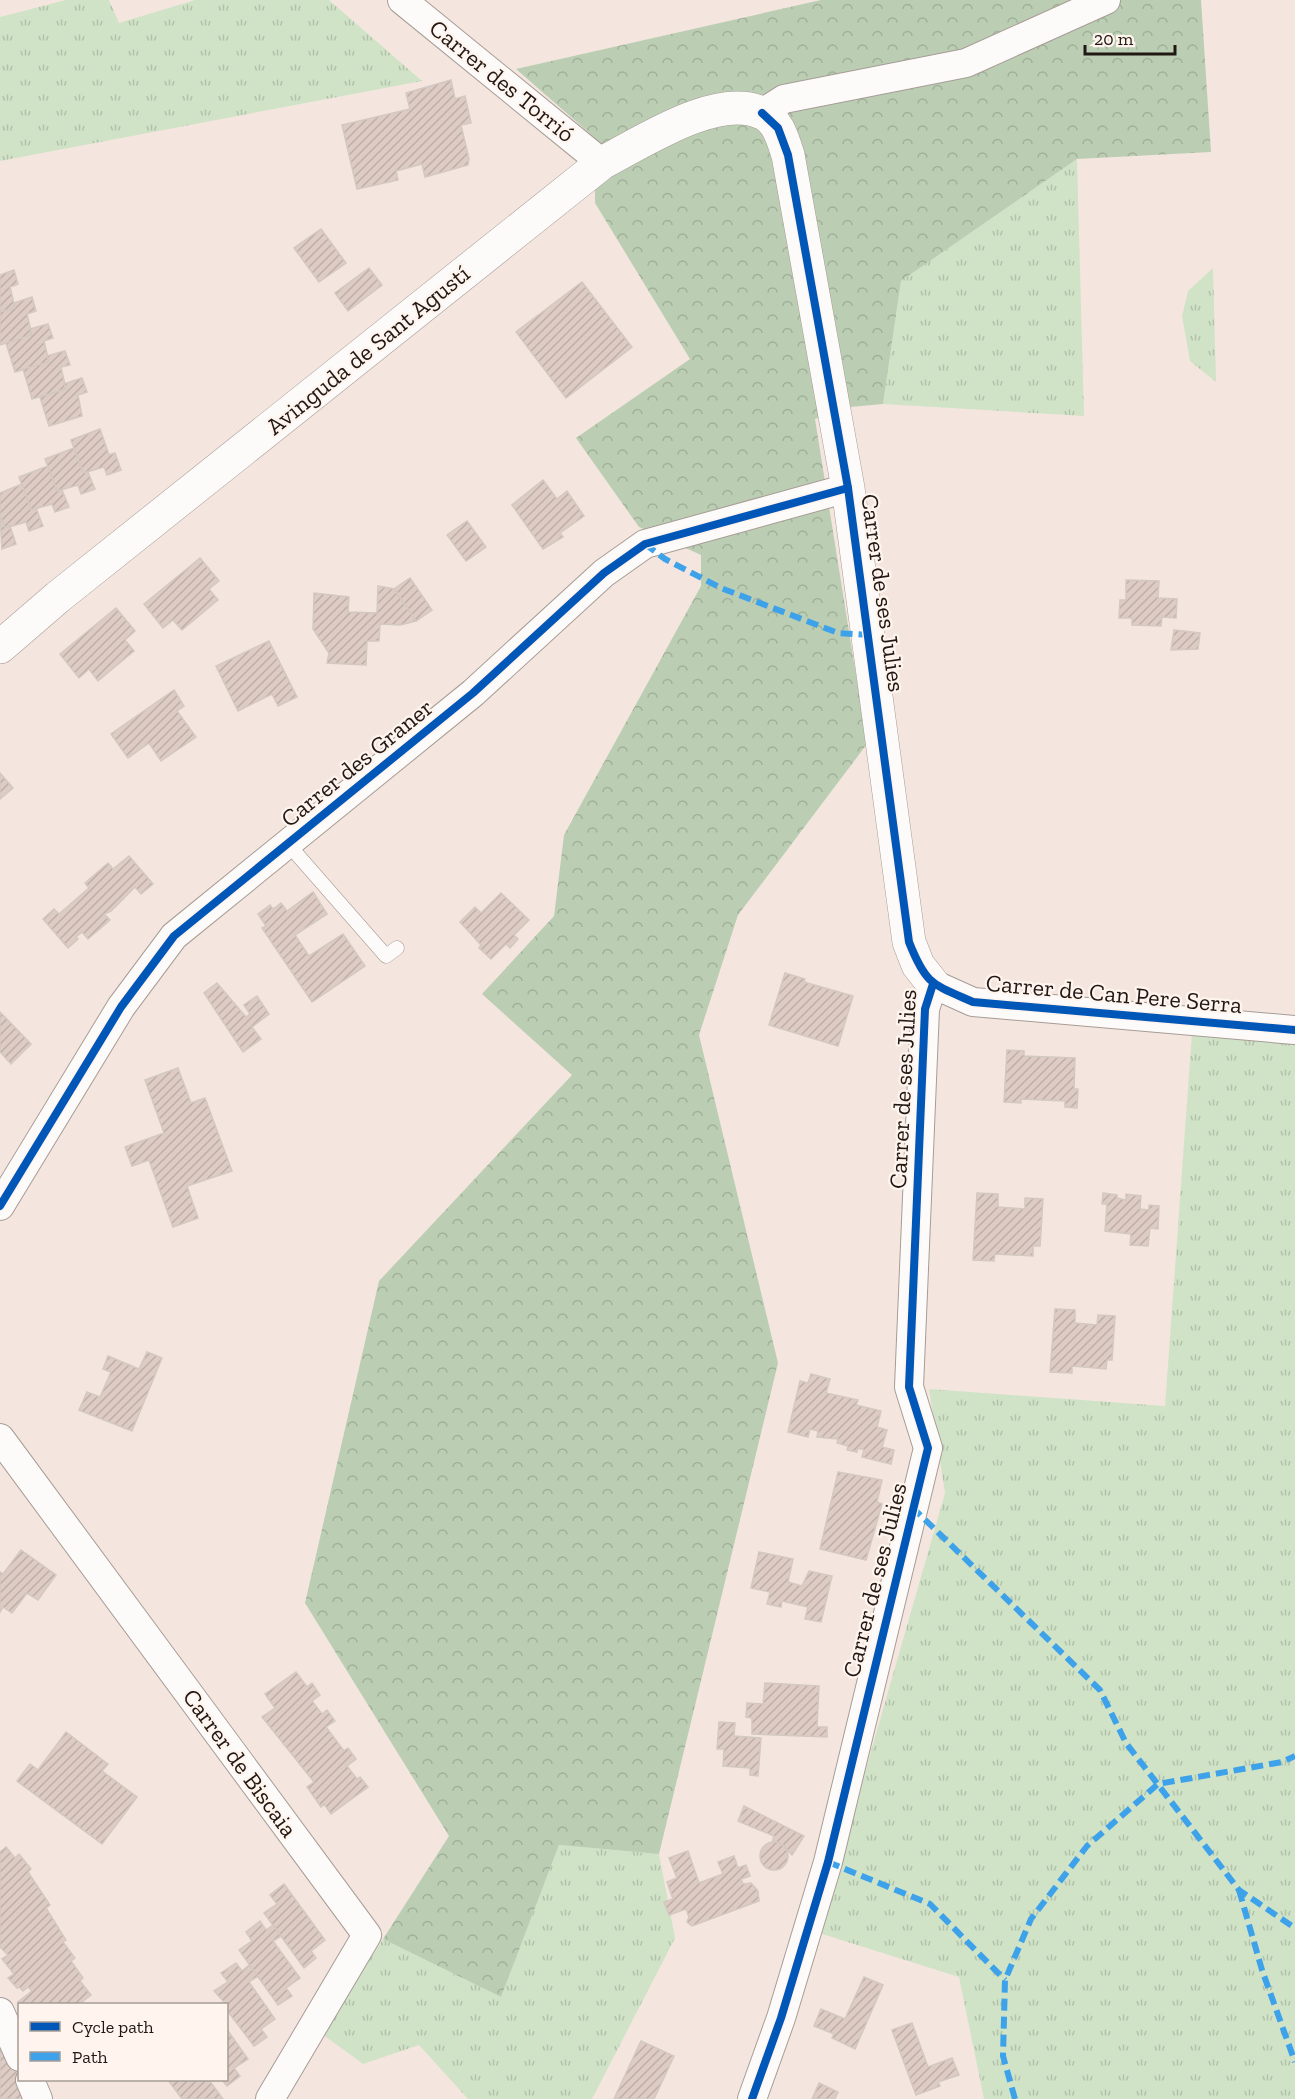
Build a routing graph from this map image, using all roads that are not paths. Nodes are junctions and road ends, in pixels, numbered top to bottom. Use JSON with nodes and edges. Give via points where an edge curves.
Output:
{"nodes":[{"id":1,"x":402,"y":0,"type":"edge"},
{"id":2,"x":1106,"y":0,"type":"edge"},
{"id":3,"x":762,"y":113,"type":"junction"},
{"id":4,"x":603,"y":163,"type":"junction"},
{"id":5,"x":848,"y":488,"type":"junction"},
{"id":6,"x":0,"y":647,"type":"edge"},
{"id":7,"x":288,"y":844,"type":"junction"},
{"id":8,"x":397,"y":948,"type":"dead end"},
{"id":9,"x":933,"y":984,"type":"junction"},
{"id":10,"x":1295,"y":1030,"type":"edge"},
{"id":11,"x":0,"y":1206,"type":"edge"},
{"id":12,"x":0,"y":1438,"type":"edge"},
{"id":13,"x":0,"y":2012,"type":"edge"},
{"id":14,"x":18,"y":2052,"type":"edge"},
{"id":15,"x":31,"y":2081,"type":"edge"},
{"id":16,"x":38,"y":2099,"type":"edge"},
{"id":17,"x":270,"y":2099,"type":"edge"},
{"id":18,"x":752,"y":2099,"type":"edge"}],
"edges":[{"from":1,"to":4,"type":"street","name":"Carrer des Torrió"},
{"from":2,"to":3,"type":"street","via":[[966,63],[784,99]]},
{"from":3,"to":4,"type":"street","name":"Avinguda de Sant Agustí","via":[[732,108],[687,119]]},
{"from":3,"to":5,"type":"street","name":"Carrer de ses Julies","via":[[778,128],[788,155]]},
{"from":4,"to":6,"type":"street","name":"Avinguda de Sant Agustí"},
{"from":5,"to":7,"type":"street","name":"Carrer des Graner","via":[[645,544],[604,573],[473,693]]},
{"from":5,"to":9,"type":"street","name":"Carrer de ses Julies","via":[[909,942],[918,965]]},
{"from":7,"to":8,"type":"lane","via":[[386,956]]},
{"from":7,"to":11,"type":"street","name":"Carrer des Graner","via":[[174,936],[121,1007]]},
{"from":9,"to":10,"type":"street","name":"Carrer de Can Pere Serra","via":[[974,1002]]},
{"from":9,"to":18,"type":"street","name":"Carrer de ses Julies","via":[[925,1009],[909,1387],[928,1448],[828,1862]]},
{"from":12,"to":17,"type":"street","name":"Carrer de Biscaia","via":[[367,1935]]},
{"from":13,"to":14,"type":"street"},
{"from":15,"to":16,"type":"street"}]}
